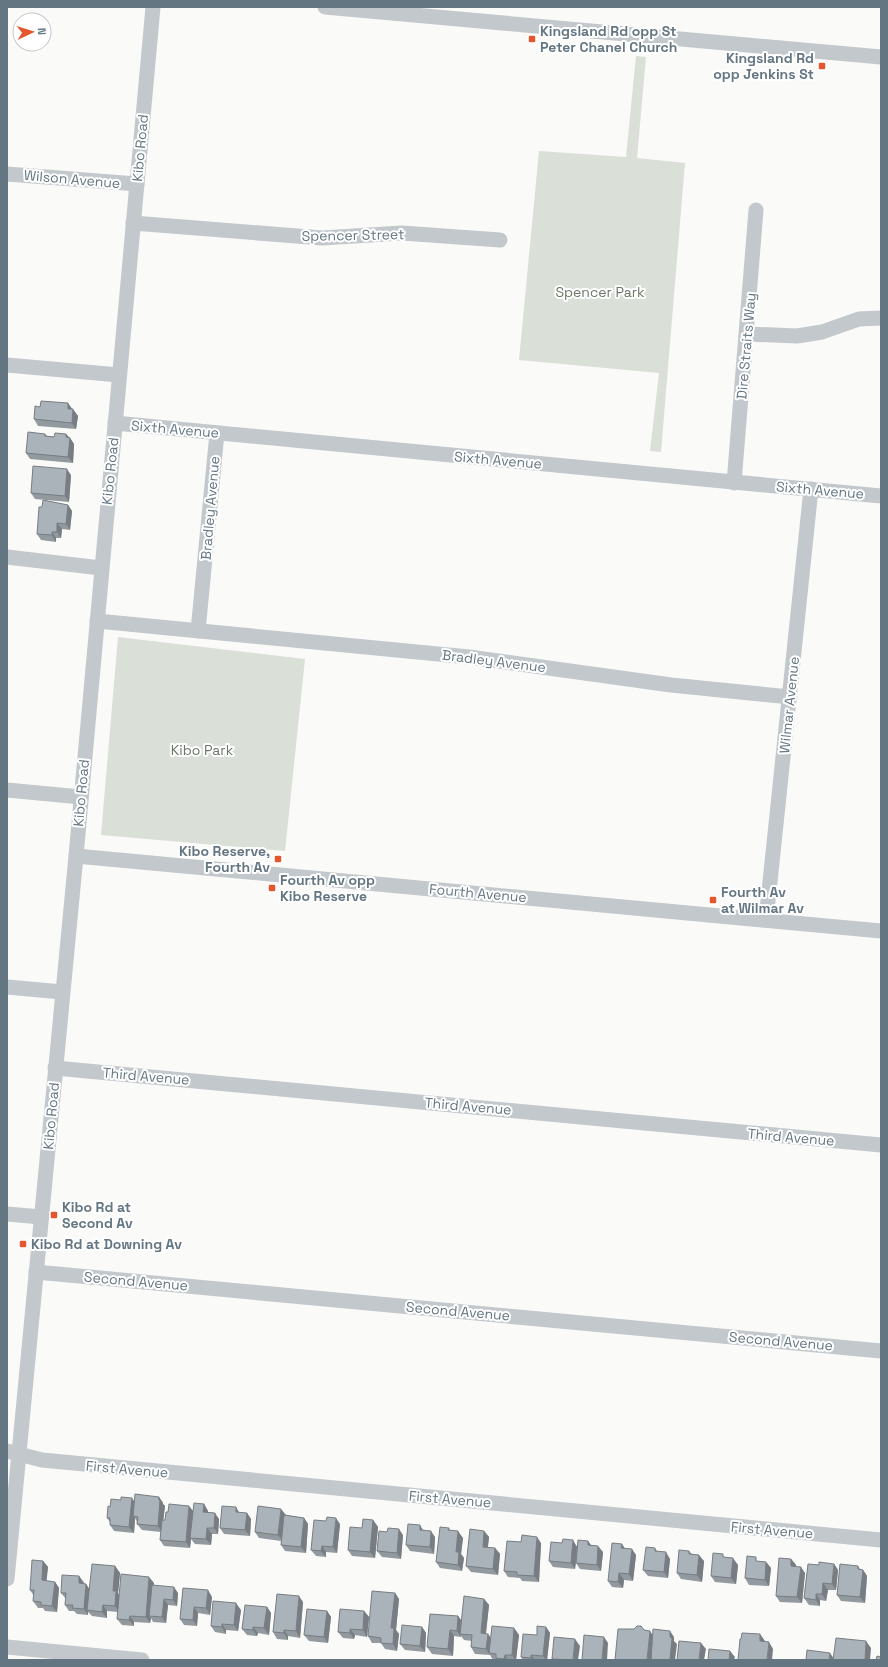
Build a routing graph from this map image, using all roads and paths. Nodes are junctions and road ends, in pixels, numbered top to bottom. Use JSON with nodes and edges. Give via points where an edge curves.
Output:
{"nodes":[{"id":1,"x":153,"y":7,"type":"edge"},
{"id":2,"x":325,"y":7,"type":"edge"},
{"id":3,"x":881,"y":57,"type":"edge"},
{"id":4,"x":7,"y":174,"type":"edge"},
{"id":5,"x":137,"y":184,"type":"junction"},
{"id":6,"x":756,"y":210,"type":"dead end"},
{"id":7,"x":133,"y":223,"type":"junction"},
{"id":8,"x":500,"y":240,"type":"dead end"},
{"id":9,"x":881,"y":318,"type":"edge"},
{"id":10,"x":747,"y":334,"type":"junction"},
{"id":11,"x":7,"y":366,"type":"edge"},
{"id":12,"x":119,"y":375,"type":"junction"},
{"id":13,"x":115,"y":423,"type":"junction"},
{"id":14,"x":217,"y":433,"type":"junction"},
{"id":15,"x":734,"y":483,"type":"junction"},
{"id":16,"x":811,"y":489,"type":"junction"},
{"id":17,"x":881,"y":496,"type":"edge"},
{"id":18,"x":7,"y":558,"type":"edge"},
{"id":19,"x":101,"y":568,"type":"junction"},
{"id":20,"x":97,"y":621,"type":"junction"},
{"id":21,"x":198,"y":631,"type":"junction"},
{"id":22,"x":790,"y":697,"type":"junction"},
{"id":23,"x":7,"y":790,"type":"edge"},
{"id":24,"x":81,"y":797,"type":"junction"},
{"id":25,"x":76,"y":856,"type":"junction"},
{"id":26,"x":766,"y":920,"type":"junction"},
{"id":27,"x":881,"y":931,"type":"edge"},
{"id":28,"x":7,"y":987,"type":"edge"},
{"id":29,"x":62,"y":992,"type":"junction"},
{"id":30,"x":55,"y":1068,"type":"junction"},
{"id":31,"x":881,"y":1145,"type":"edge"},
{"id":32,"x":7,"y":1214,"type":"edge"},
{"id":33,"x":41,"y":1217,"type":"junction"},
{"id":34,"x":36,"y":1272,"type":"junction"},
{"id":35,"x":881,"y":1351,"type":"edge"},
{"id":36,"x":13,"y":1453,"type":"edge"},
{"id":37,"x":881,"y":1540,"type":"edge"},
{"id":38,"x":7,"y":1579,"type":"edge"},
{"id":39,"x":7,"y":1647,"type":"edge"},
{"id":40,"x":142,"y":1660,"type":"edge"}],
"edges":[{"from":1,"to":5,"type":"street","name":"Kibo Road"},
{"from":2,"to":3,"type":"street"},
{"from":4,"to":5,"type":"street","name":"Wilson Avenue"},
{"from":5,"to":7,"type":"street","name":"Kibo Road"},
{"from":6,"to":10,"type":"street","name":"Dire Straits Way"},
{"from":7,"to":8,"type":"street","name":"Spencer Street","via":[[322,238],[402,233]]},
{"from":7,"to":12,"type":"street","name":"Kibo Road"},
{"from":9,"to":10,"type":"street","via":[[859,319],[822,332],[797,336]]},
{"from":10,"to":15,"type":"street","name":"Dire Straits Way"},
{"from":11,"to":12,"type":"street"},
{"from":12,"to":13,"type":"street","name":"Kibo Road"},
{"from":13,"to":14,"type":"street","name":"Sixth Avenue"},
{"from":13,"to":19,"type":"street","name":"Kibo Road"},
{"from":14,"to":15,"type":"street","name":"Sixth Avenue"},
{"from":14,"to":21,"type":"street","name":"Bradley Avenue"},
{"from":15,"to":16,"type":"street","name":"Sixth Avenue"},
{"from":16,"to":17,"type":"street","name":"Sixth Avenue"},
{"from":16,"to":22,"type":"street","name":"Wilmar Avenue"},
{"from":18,"to":19,"type":"street"},
{"from":19,"to":20,"type":"street","name":"Kibo Road"},
{"from":20,"to":21,"type":"street","name":"Bradley Avenue"},
{"from":20,"to":24,"type":"street","name":"Kibo Road"},
{"from":21,"to":22,"type":"street","name":"Bradley Avenue","via":[[469,657],[700,688]]},
{"from":22,"to":26,"type":"street","name":"Wilmar Avenue"},
{"from":23,"to":24,"type":"street"},
{"from":24,"to":25,"type":"street","name":"Kibo Road"},
{"from":25,"to":26,"type":"street","name":"Fourth Avenue"},
{"from":25,"to":29,"type":"street","name":"Kibo Road"},
{"from":26,"to":27,"type":"street","name":"Fourth Avenue"},
{"from":28,"to":29,"type":"street"},
{"from":29,"to":30,"type":"street","name":"Kibo Road"},
{"from":30,"to":31,"type":"street","name":"Third Avenue"},
{"from":30,"to":33,"type":"street","name":"Kibo Road"},
{"from":32,"to":33,"type":"street"},
{"from":33,"to":34,"type":"street","name":"Kibo Road"},
{"from":34,"to":35,"type":"street","name":"Second Avenue"},
{"from":34,"to":36,"type":"street","name":"Kibo Road"},
{"from":36,"to":37,"type":"street","name":"First Avenue","via":[[42,1460]]},
{"from":36,"to":38,"type":"street","name":"Kibo Road"},
{"from":39,"to":40,"type":"street"}]}
